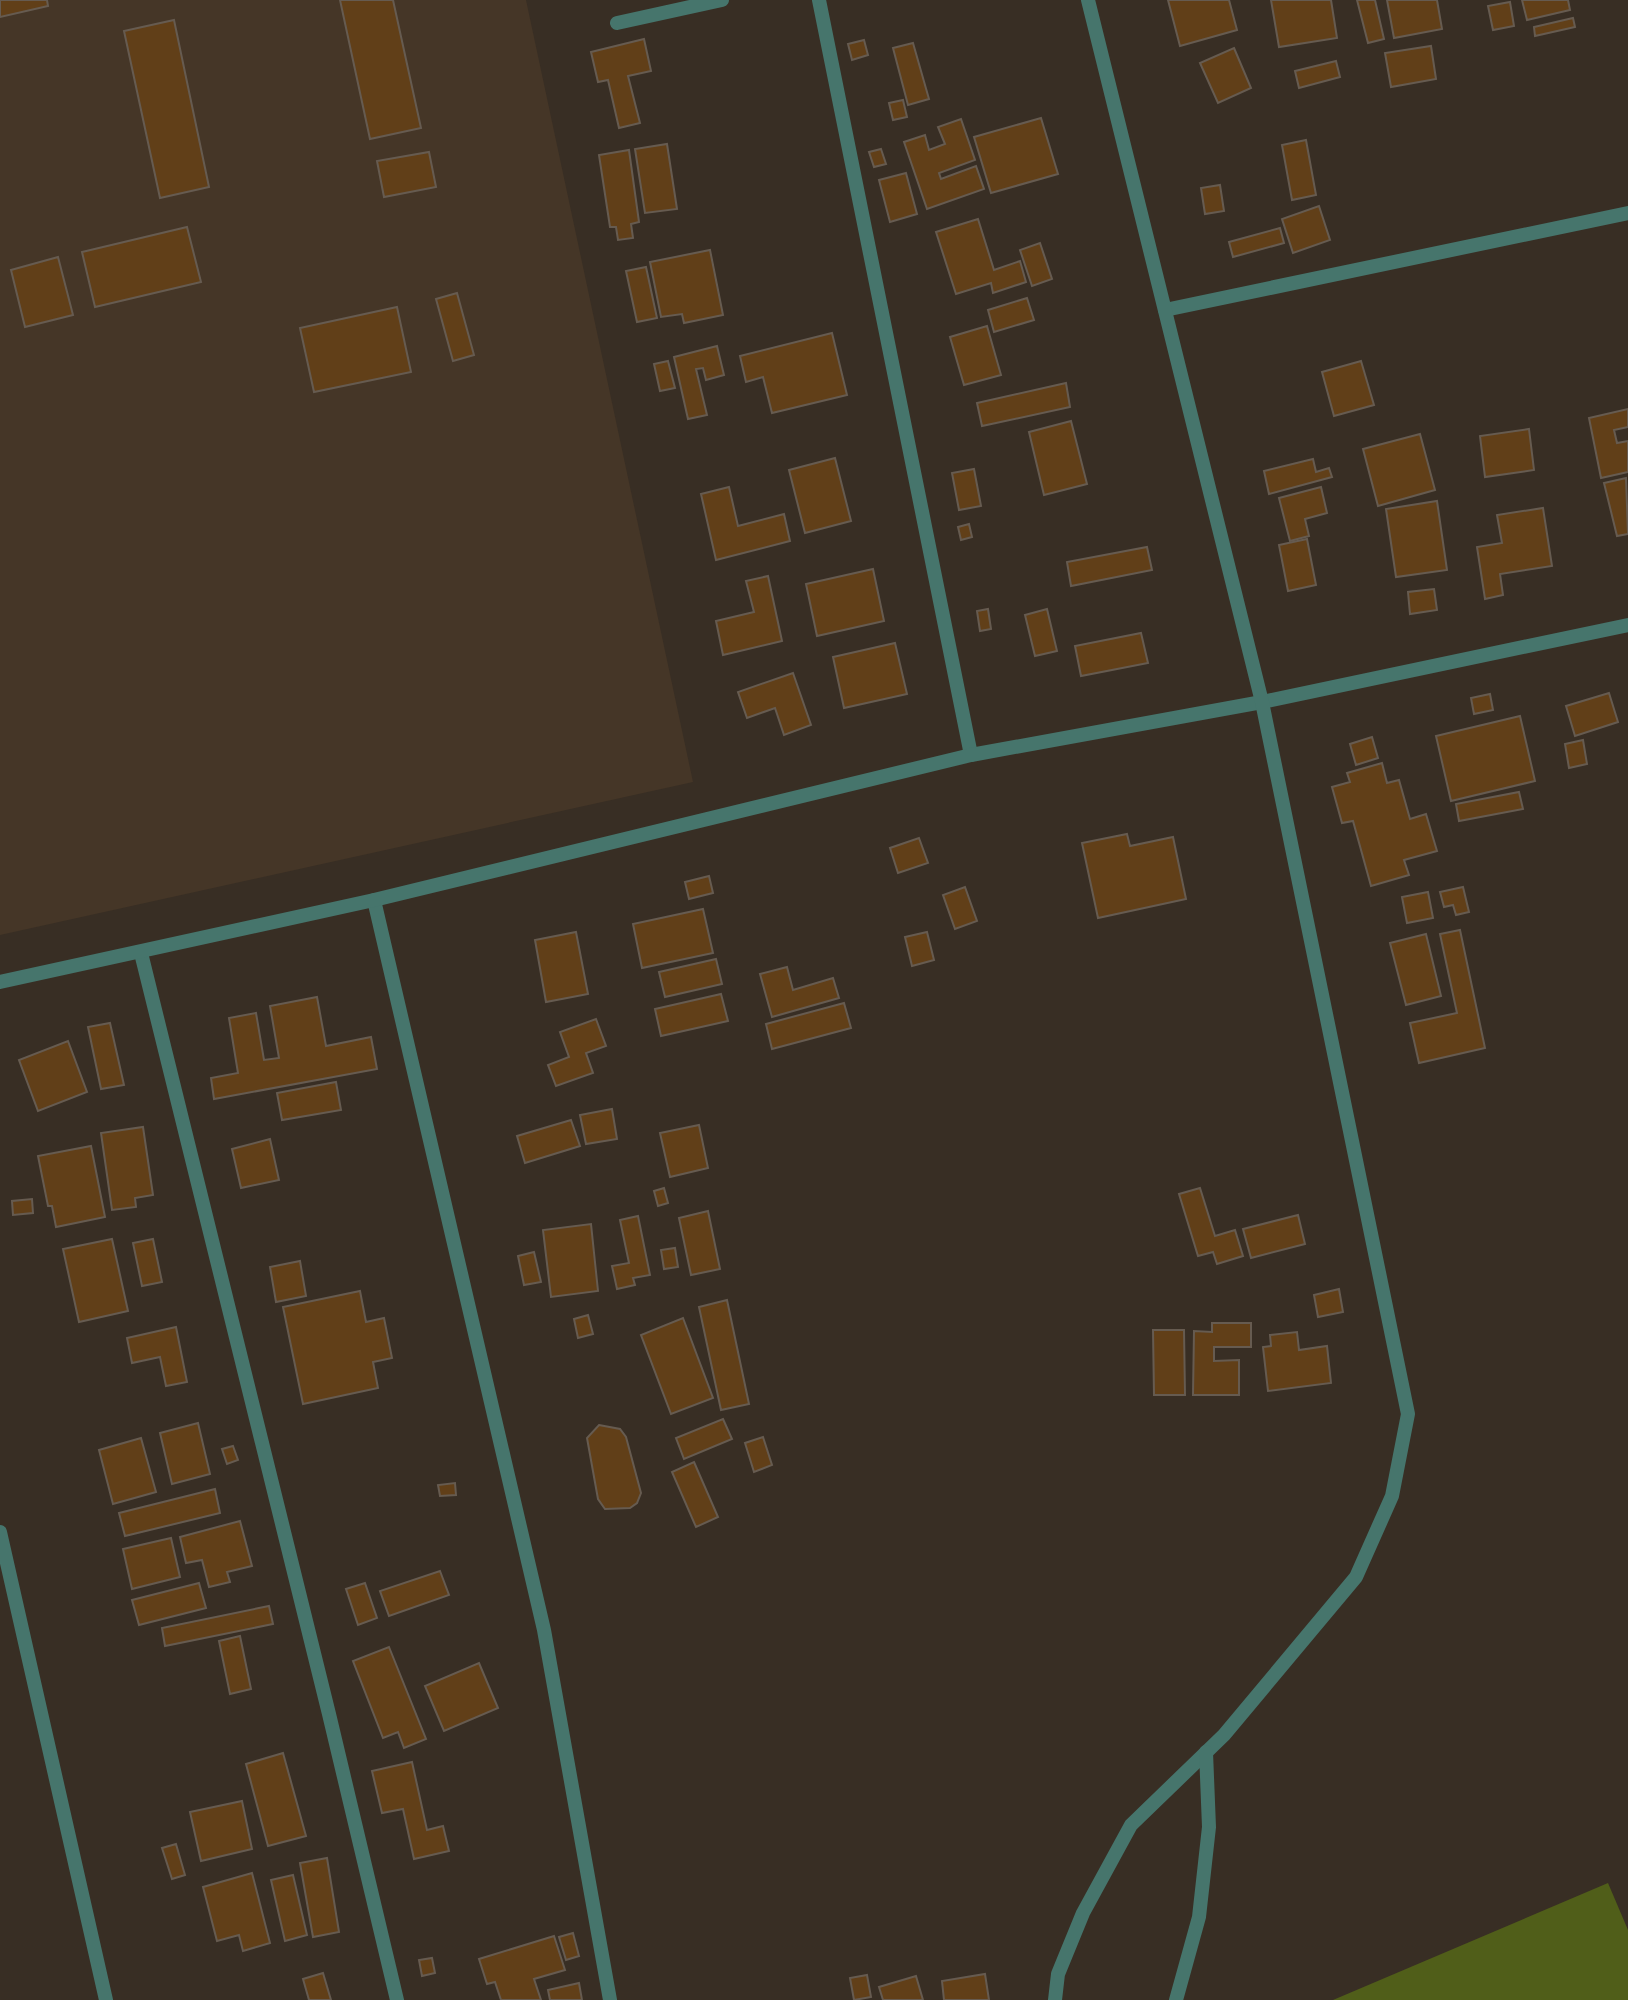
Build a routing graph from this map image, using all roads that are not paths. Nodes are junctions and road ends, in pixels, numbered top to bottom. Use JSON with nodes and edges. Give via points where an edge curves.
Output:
{"nodes":[{"id":1,"x":722,"y":0,"type":"edge"},
{"id":2,"x":819,"y":0,"type":"edge"},
{"id":3,"x":1088,"y":0,"type":"edge"},
{"id":4,"x":617,"y":23,"type":"dead end"},
{"id":5,"x":1628,"y":213,"type":"edge"},
{"id":6,"x":1165,"y":310,"type":"junction"},
{"id":7,"x":1628,"y":625,"type":"edge"},
{"id":8,"x":1262,"y":702,"type":"junction"},
{"id":9,"x":971,"y":755,"type":"junction"},
{"id":10,"x":373,"y":900,"type":"junction"},
{"id":11,"x":141,"y":953,"type":"junction"},
{"id":12,"x":0,"y":982,"type":"edge"},
{"id":13,"x":0,"y":1532,"type":"edge"},
{"id":14,"x":1206,"y":1752,"type":"junction"},
{"id":15,"x":106,"y":2000,"type":"edge"},
{"id":16,"x":397,"y":2000,"type":"edge"},
{"id":17,"x":610,"y":2000,"type":"edge"},
{"id":18,"x":1055,"y":2000,"type":"edge"},
{"id":19,"x":1176,"y":2000,"type":"edge"}],
"edges":[{"from":1,"to":4,"type":"street"},
{"from":2,"to":9,"type":"street"},
{"from":3,"to":6,"type":"street"},
{"from":5,"to":6,"type":"street"},
{"from":6,"to":8,"type":"street"},
{"from":7,"to":8,"type":"street"},
{"from":8,"to":9,"type":"street"},
{"from":8,"to":14,"type":"street","via":[[1408,1414],[1392,1496],[1356,1577]]},
{"from":9,"to":10,"type":"street"},
{"from":10,"to":11,"type":"street"},
{"from":10,"to":17,"type":"street","via":[[544,1630]]},
{"from":11,"to":12,"type":"street"},
{"from":11,"to":16,"type":"street"},
{"from":13,"to":15,"type":"street"},
{"from":14,"to":18,"type":"street","via":[[1131,1825],[1083,1913],[1058,1974]]},
{"from":14,"to":19,"type":"street","via":[[1209,1827],[1200,1905]]}]}
